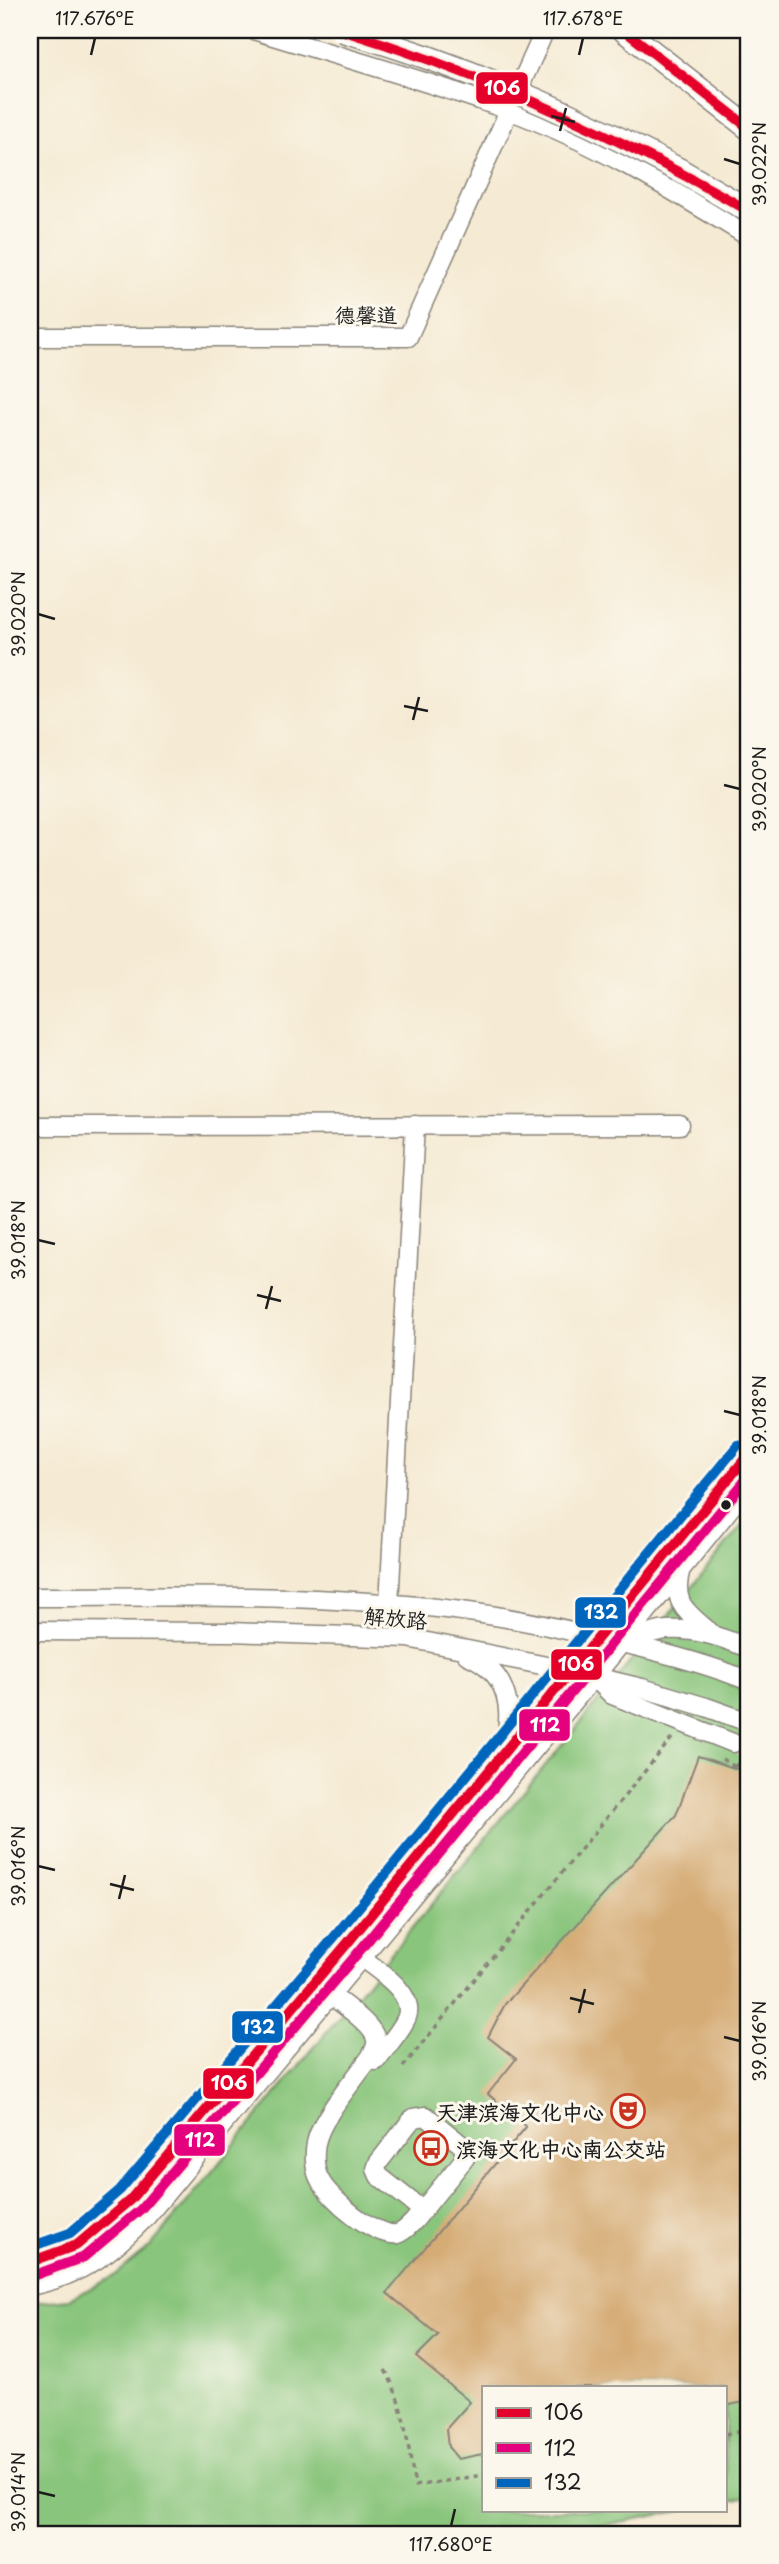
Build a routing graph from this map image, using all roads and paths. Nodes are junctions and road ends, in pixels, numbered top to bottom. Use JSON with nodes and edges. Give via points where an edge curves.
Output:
{"nodes":[{"id":1,"x":253,"y":30,"type":"edge"},
{"id":2,"x":341,"y":30,"type":"edge"},
{"id":3,"x":545,"y":30,"type":"edge"},
{"id":4,"x":624,"y":30,"type":"edge"},
{"id":5,"x":509,"y":110,"type":"junction"},
{"id":6,"x":749,"y":128,"type":"edge"},
{"id":7,"x":749,"y":211,"type":"edge"},
{"id":8,"x":749,"y":237,"type":"edge"},
{"id":9,"x":30,"y":337,"type":"edge"},
{"id":10,"x":415,"y":1125,"type":"junction"},
{"id":11,"x":680,"y":1125,"type":"dead end"},
{"id":12,"x":30,"y":1126,"type":"edge"},
{"id":13,"x":749,"y":1454,"type":"edge"},
{"id":14,"x":749,"y":1485,"type":"edge"},
{"id":15,"x":681,"y":1567,"type":"junction"},
{"id":16,"x":30,"y":1597,"type":"edge"},
{"id":17,"x":389,"y":1604,"type":"junction"},
{"id":18,"x":30,"y":1631,"type":"edge"},
{"id":19,"x":712,"y":1634,"type":"junction"},
{"id":20,"x":597,"y":1636,"type":"junction"},
{"id":21,"x":621,"y":1642,"type":"junction"},
{"id":22,"x":444,"y":1645,"type":"junction"},
{"id":23,"x":749,"y":1648,"type":"edge"},
{"id":24,"x":571,"y":1671,"type":"junction"},
{"id":25,"x":594,"y":1677,"type":"junction"},
{"id":26,"x":749,"y":1681,"type":"edge"},
{"id":27,"x":748,"y":1722,"type":"edge"},
{"id":28,"x":677,"y":1732,"type":"dead end"},
{"id":29,"x":741,"y":1746,"type":"edge"},
{"id":30,"x":712,"y":1753,"type":"dead end"},
{"id":31,"x":497,"y":1762,"type":"junction"},
{"id":32,"x":345,"y":1945,"type":"junction"},
{"id":33,"x":361,"y":1958,"type":"junction"},
{"id":34,"x":314,"y":1982,"type":"junction"},
{"id":35,"x":331,"y":1996,"type":"junction"},
{"id":36,"x":403,"y":2067,"type":"dead end"},
{"id":37,"x":422,"y":2210,"type":"junction"},
{"id":38,"x":405,"y":2230,"type":"junction"},
{"id":39,"x":30,"y":2262,"type":"edge"},
{"id":40,"x":30,"y":2286,"type":"edge"},
{"id":41,"x":385,"y":2370,"type":"dead end"},
{"id":42,"x":749,"y":2430,"type":"edge"},
{"id":43,"x":726,"y":2434,"type":"edge"},
{"id":44,"x":482,"y":2475,"type":"edge"}],
"edges":[{"from":1,"to":5,"type":"street"},
{"from":2,"to":7,"type":"main road","bridge":true,"via":[[492,81],[574,117]]},
{"from":3,"to":5,"type":"street","name":"德馨道"},
{"from":4,"to":6,"type":"main road"},
{"from":5,"to":8,"type":"street","via":[[631,167]]},
{"from":5,"to":9,"type":"street","name":"德馨道","via":[[408,337]]},
{"from":10,"to":11,"type":"street"},
{"from":10,"to":12,"type":"street"},
{"from":10,"to":17,"type":"street"},
{"from":13,"to":20,"type":"street"},
{"from":14,"to":15,"type":"street"},
{"from":15,"to":19,"type":"street","via":[[677,1598]]},
{"from":15,"to":21,"type":"street"},
{"from":16,"to":17,"type":"street","name":"解放路","via":[[249,1597]]},
{"from":17,"to":20,"type":"street","name":"解放路","via":[[477,1613]]},
{"from":18,"to":22,"type":"street","name":"解放路","via":[[318,1633],[408,1638]]},
{"from":19,"to":21,"type":"street","via":[[666,1630]]},
{"from":19,"to":23,"type":"street"},
{"from":20,"to":21,"type":"street","name":"解放路"},
{"from":20,"to":24,"type":"street"},
{"from":21,"to":25,"type":"street"},
{"from":21,"to":26,"type":"street","name":"解放路"},
{"from":22,"to":24,"type":"street","name":"解放路"},
{"from":22,"to":31,"type":"street","via":[[480,1660],[502,1685],[509,1721]]},
{"from":24,"to":25,"type":"street","name":"解放路"},
{"from":24,"to":31,"type":"street"},
{"from":25,"to":27,"type":"street","name":"解放路","via":[[683,1699]]},
{"from":25,"to":29,"type":"street","via":[[612,1695]]},
{"from":25,"to":33,"type":"street"},
{"from":28,"to":36,"type":"path"},
{"from":29,"to":30,"type":"path","bridge":true,"via":[[735,1767]]},
{"from":31,"to":32,"type":"street"},
{"from":32,"to":33,"type":"street"},
{"from":32,"to":34,"type":"street"},
{"from":33,"to":35,"type":"street"},
{"from":33,"to":38,"type":"street","via":[[390,1980],[405,1997],[409,2012],[330,2127],[321,2150],[321,2168],[334,2193],[358,2212],[387,2230]]},
{"from":34,"to":35,"type":"street"},
{"from":34,"to":39,"type":"street","via":[[115,2215],[77,2245]]},
{"from":35,"to":38,"type":"street","via":[[373,2031],[376,2047],[321,2128],[316,2171],[331,2196],[374,2229],[392,2234]]},
{"from":35,"to":40,"type":"street","via":[[124,2240],[83,2268]]},
{"from":37,"to":37,"type":"street","via":[[376,2169],[414,2118],[426,2116],[463,2146],[465,2158]]},
{"from":37,"to":38,"type":"street"},
{"from":41,"to":44,"type":"path","via":[[400,2408],[415,2486]]},
{"from":42,"to":43,"type":"path"}]}
